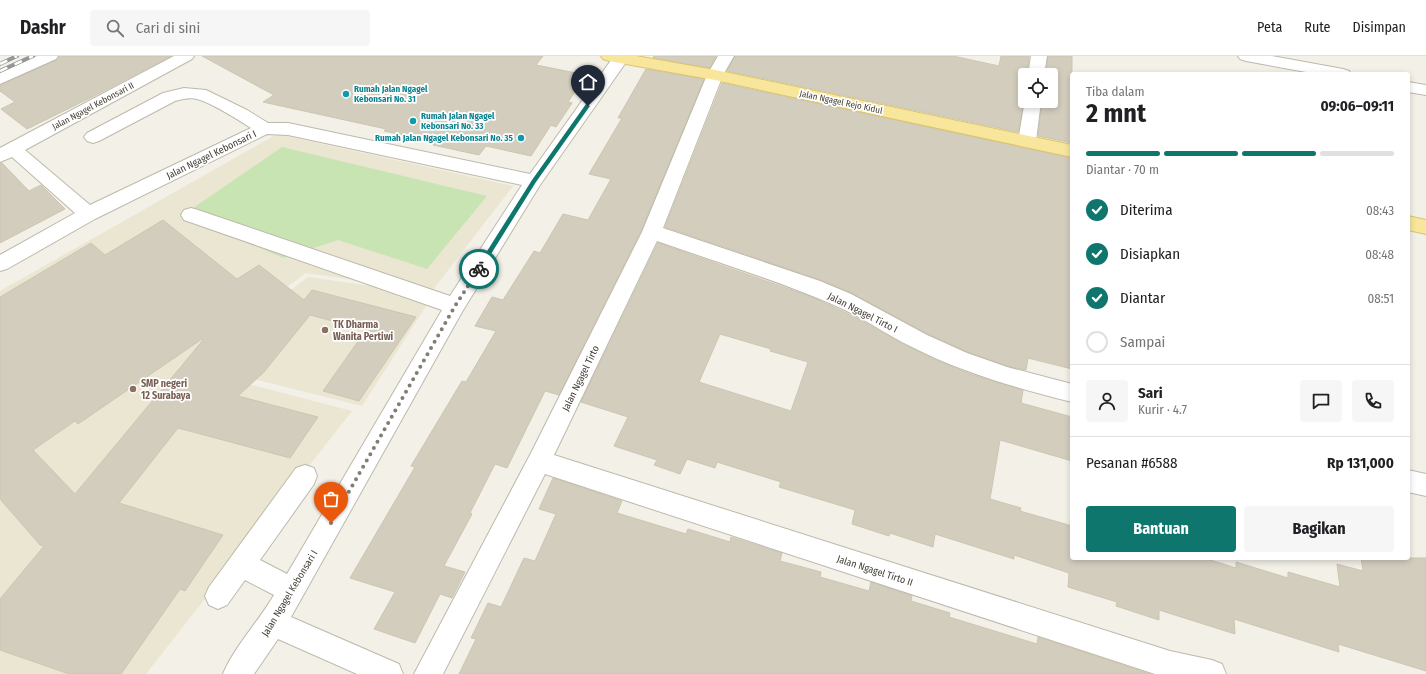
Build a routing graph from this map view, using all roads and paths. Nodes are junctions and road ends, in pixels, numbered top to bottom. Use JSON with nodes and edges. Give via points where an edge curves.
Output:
{"nodes":[{"id":1,"x":50,"y":56,"type":"edge"},
{"id":2,"x":186,"y":56,"type":"edge"},
{"id":3,"x":726,"y":56,"type":"edge"},
{"id":4,"x":1038,"y":56,"type":"edge"},
{"id":5,"x":1246,"y":56,"type":"edge"},
{"id":6,"x":615,"y":57,"type":"edge"},
{"id":7,"x":1302,"y":65,"type":"edge"},
{"id":8,"x":1037,"y":68,"type":"edge"},
{"id":9,"x":1334,"y":72,"type":"edge"},
{"id":10,"x":715,"y":75,"type":"junction"},
{"id":11,"x":0,"y":79,"type":"edge"},
{"id":12,"x":1410,"y":87,"type":"edge"},
{"id":13,"x":1426,"y":90,"type":"edge"},
{"id":14,"x":1031,"y":108,"type":"edge"},
{"id":15,"x":264,"y":128,"type":"junction"},
{"id":16,"x":93,"y":137,"type":"dead end"},
{"id":17,"x":1027,"y":141,"type":"junction"},
{"id":18,"x":1070,"y":151,"type":"edge"},
{"id":19,"x":7,"y":152,"type":"edge"},
{"id":20,"x":534,"y":181,"type":"junction"},
{"id":21,"x":88,"y":214,"type":"junction"},
{"id":22,"x":191,"y":215,"type":"dead end"},
{"id":23,"x":1410,"y":223,"type":"edge"},
{"id":24,"x":1426,"y":227,"type":"edge"},
{"id":25,"x":652,"y":232,"type":"junction"},
{"id":26,"x":0,"y":264,"type":"edge"},
{"id":27,"x":455,"y":306,"type":"junction"},
{"id":28,"x":1070,"y":392,"type":"edge"},
{"id":29,"x":539,"y":461,"type":"junction"},
{"id":30,"x":305,"y":476,"type":"dead end"},
{"id":31,"x":1410,"y":481,"type":"edge"},
{"id":32,"x":1426,"y":485,"type":"edge"},
{"id":33,"x":242,"y":564,"type":"junction"},
{"id":34,"x":292,"y":591,"type":"junction"},
{"id":35,"x":218,"y":596,"type":"dead end"},
{"id":36,"x":273,"y":623,"type":"junction"},
{"id":37,"x":237,"y":674,"type":"edge"},
{"id":38,"x":389,"y":674,"type":"edge"},
{"id":39,"x":428,"y":674,"type":"edge"},
{"id":40,"x":1212,"y":674,"type":"edge"}],
"edges":[{"from":1,"to":11,"type":"street"},
{"from":2,"to":19,"type":"street","name":"Jalan Ngagel Kebonsari II"},
{"from":3,"to":10,"type":"street","name":"Jalan Ngagel Tirto"},
{"from":4,"to":8,"type":"street"},
{"from":5,"to":7,"type":"street"},
{"from":6,"to":10,"type":"main road","name":"Jalan Ngagel Rejo Kidul"},
{"from":6,"to":20,"type":"street","name":"Jalan Ngagel Kebonsari I"},
{"from":7,"to":9,"type":"street"},
{"from":10,"to":17,"type":"main road","name":"Jalan Ngagel Rejo Kidul"},
{"from":10,"to":25,"type":"street","name":"Jalan Ngagel Tirto"},
{"from":12,"to":13,"type":"street"},
{"from":14,"to":17,"type":"street"},
{"from":15,"to":16,"type":"street","via":[[200,94],[184,94],[170,97]]},
{"from":15,"to":20,"type":"street","name":"Jalan Ngagel Kebonsari I","via":[[288,129]]},
{"from":15,"to":21,"type":"street","name":"Jalan Ngagel Kebonsari I"},
{"from":17,"to":18,"type":"main road","name":"Jalan Ngagel Rejo Kidul"},
{"from":19,"to":21,"type":"street"},
{"from":20,"to":27,"type":"street","name":"Jalan Ngagel Kebonsari I"},
{"from":21,"to":26,"type":"street","name":"Jalan Ngagel Kebonsari I"},
{"from":22,"to":27,"type":"street"},
{"from":23,"to":24,"type":"main road"},
{"from":25,"to":28,"type":"street","name":"Jalan Ngagel Tirto I","via":[[813,287],[844,300],[918,341],[959,359],[1006,376]]},
{"from":25,"to":29,"type":"street","name":"Jalan Ngagel Tirto"},
{"from":27,"to":34,"type":"street","name":"Jalan Ngagel Kebonsari I"},
{"from":29,"to":39,"type":"street","name":"Jalan Ngagel Tirto"},
{"from":29,"to":40,"type":"street","name":"Jalan Ngagel Tirto II","via":[[1163,662]]},
{"from":30,"to":33,"type":"street"},
{"from":31,"to":32,"type":"street"},
{"from":33,"to":34,"type":"street"},
{"from":33,"to":35,"type":"street"},
{"from":34,"to":36,"type":"street","name":"Jalan Ngagel Kebonsari I"},
{"from":36,"to":37,"type":"street","name":"Jalan Ngagel Kebonsari I"},
{"from":36,"to":38,"type":"street"}]}
